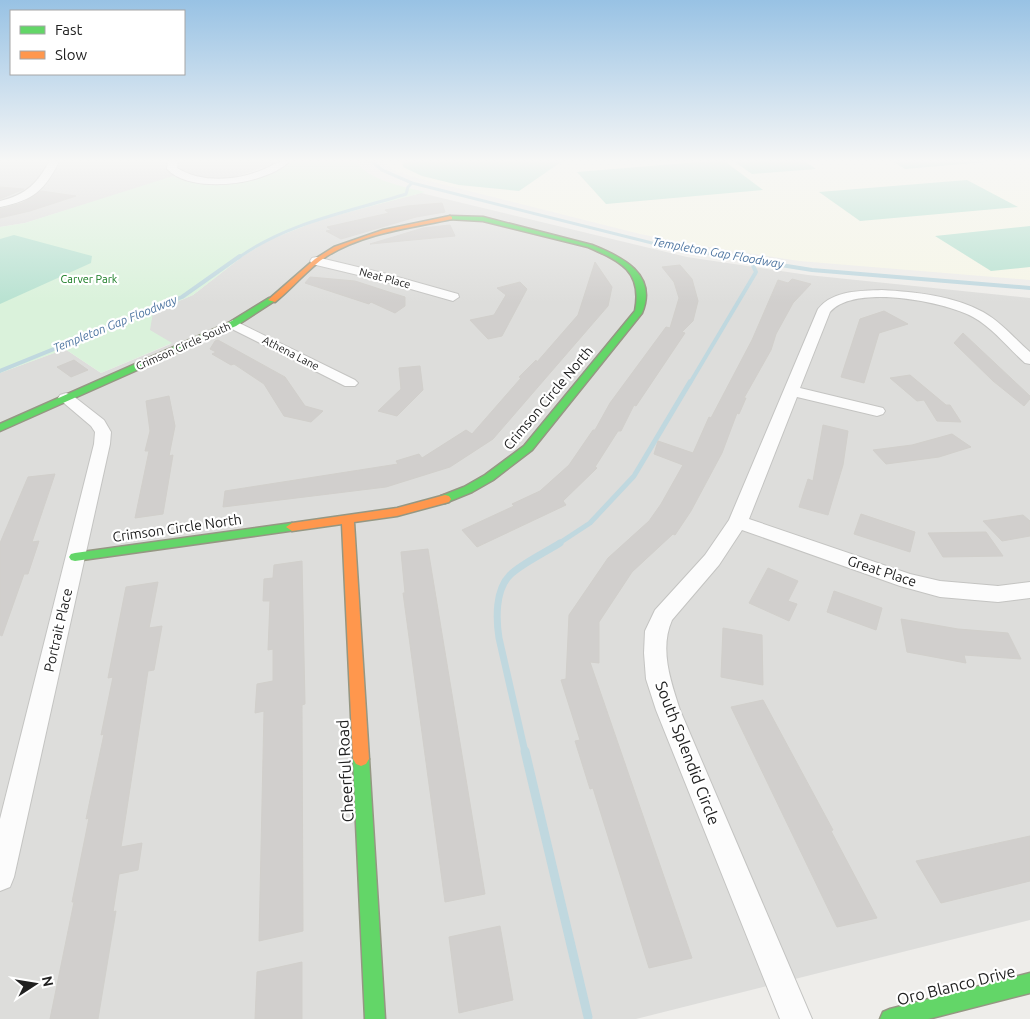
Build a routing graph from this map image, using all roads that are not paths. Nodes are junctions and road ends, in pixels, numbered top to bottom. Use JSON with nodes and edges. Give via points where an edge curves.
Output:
{"nodes":[{"id":1,"x":352,"y":242,"type":"joint"},
{"id":2,"x":316,"y":261,"type":"junction"},
{"id":3,"x":453,"y":297,"type":"dead end"},
{"id":4,"x":233,"y":324,"type":"junction"},
{"id":5,"x":1030,"y":360,"type":"edge"},
{"id":6,"x":350,"y":383,"type":"dead end"},
{"id":7,"x":792,"y":391,"type":"junction"},
{"id":8,"x":66,"y":398,"type":"junction"},
{"id":9,"x":877,"y":411,"type":"dead end"},
{"id":10,"x":0,"y":428,"type":"edge"},
{"id":11,"x":348,"y":520,"type":"junction"},
{"id":12,"x":738,"y":522,"type":"junction"},
{"id":13,"x":75,"y":557,"type":"junction"},
{"id":14,"x":1030,"y":590,"type":"edge"},
{"id":15,"x":0,"y":877,"type":"edge"},
{"id":16,"x":1030,"y":983,"type":"edge"},
{"id":17,"x":375,"y":1019,"type":"edge"},
{"id":18,"x":796,"y":1019,"type":"edge"},
{"id":19,"x":890,"y":1019,"type":"edge"}],
"edges":[{"from":1,"to":2,"type":"street","name":"Crimson Circle South"},
{"from":1,"to":11,"type":"street","name":"Crimson Circle North","via":[[437,219],[468,217],[493,221],[605,252],[639,277],[644,299],[621,334],[528,448],[511,464],[452,498],[405,511]]},
{"from":2,"to":3,"type":"street","name":"Neat Place"},
{"from":2,"to":4,"type":"street","name":"Crimson Circle South","via":[[274,300]]},
{"from":4,"to":6,"type":"street","name":"Athena Lane"},
{"from":4,"to":8,"type":"street","name":"Crimson Circle South"},
{"from":5,"to":7,"type":"street","name":"South Splendid Circle","via":[[996,327],[978,314],[953,303],[900,296],[854,296],[830,304],[823,312]]},
{"from":7,"to":9,"type":"street"},
{"from":7,"to":12,"type":"street","name":"South Splendid Circle"},
{"from":8,"to":10,"type":"street","name":"Crimson Circle South"},
{"from":8,"to":13,"type":"street","name":"Portrait Place","via":[[98,423],[103,432]]},
{"from":11,"to":13,"type":"street","name":"Crimson Circle North"},
{"from":11,"to":17,"type":"street","name":"Cheerful Road"},
{"from":12,"to":14,"type":"street","name":"Great Place","via":[[940,590],[998,594]]},
{"from":12,"to":18,"type":"street","name":"South Splendid Circle","via":[[712,560],[663,616],[656,631],[656,662],[668,710]]},
{"from":13,"to":15,"type":"street","name":"Portrait Place"},
{"from":16,"to":19,"type":"street","name":"Oro Blanco Drive"}]}
